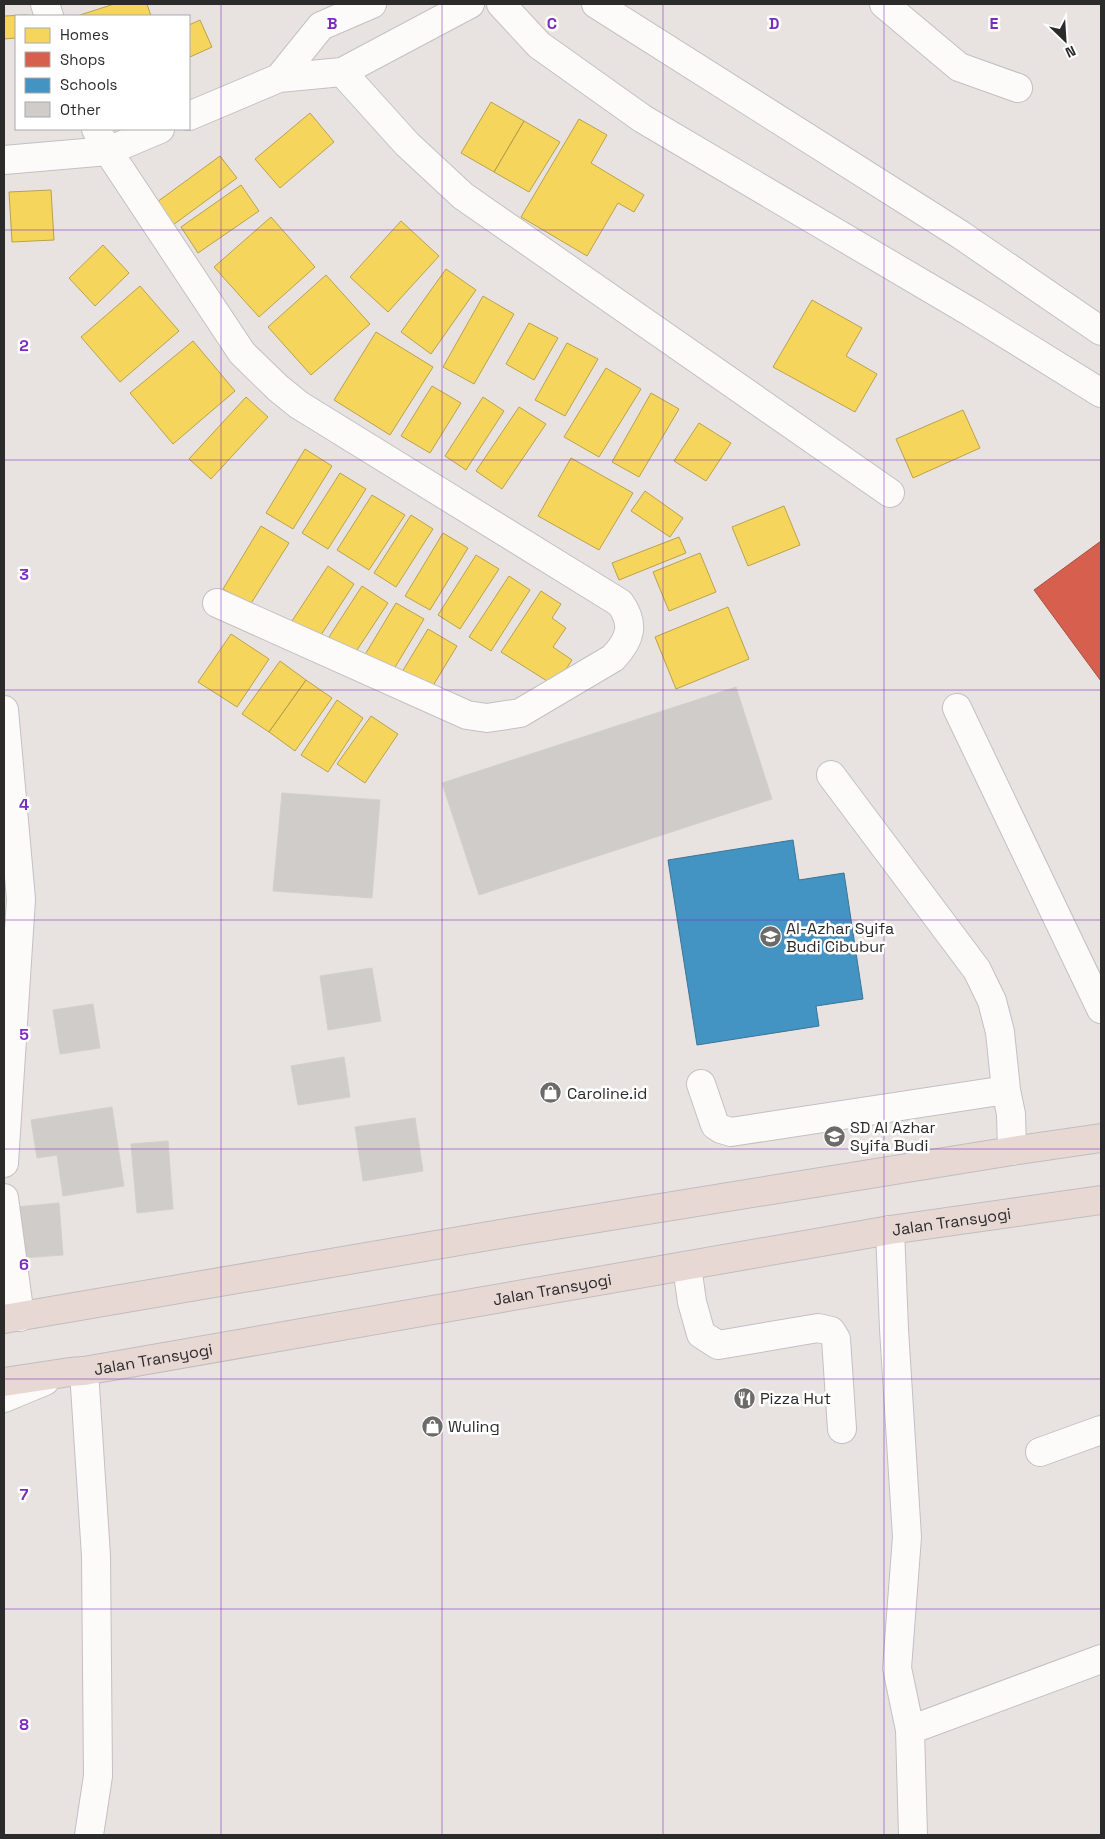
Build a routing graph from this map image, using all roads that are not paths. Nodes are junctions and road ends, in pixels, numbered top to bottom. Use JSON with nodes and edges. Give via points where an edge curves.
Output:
{"nodes":[{"id":1,"x":372,"y":4,"type":"edge"},
{"id":2,"x":470,"y":4,"type":"edge"},
{"id":3,"x":501,"y":4,"type":"edge"},
{"id":4,"x":596,"y":4,"type":"edge"},
{"id":5,"x":884,"y":4,"type":"edge"},
{"id":6,"x":317,"y":15,"type":"edge"},
{"id":7,"x":342,"y":72,"type":"junction"},
{"id":8,"x":279,"y":78,"type":"junction"},
{"id":9,"x":1018,"y":88,"type":"dead end"},
{"id":10,"x":190,"y":116,"type":"edge"},
{"id":11,"x":155,"y":130,"type":"edge"},
{"id":12,"x":102,"y":140,"type":"edge"},
{"id":13,"x":4,"y":160,"type":"edge"},
{"id":14,"x":1101,"y":331,"type":"edge"},
{"id":15,"x":1101,"y":392,"type":"edge"},
{"id":16,"x":890,"y":493,"type":"dead end"},
{"id":17,"x":217,"y":603,"type":"dead end"},
{"id":18,"x":957,"y":708,"type":"dead end"},
{"id":19,"x":4,"y":710,"type":"edge"},
{"id":20,"x":831,"y":775,"type":"dead end"},
{"id":21,"x":1101,"y":1009,"type":"edge"},
{"id":22,"x":701,"y":1084,"type":"dead end"},
{"id":23,"x":1006,"y":1090,"type":"junction"},
{"id":24,"x":1101,"y":1138,"type":"edge"},
{"id":25,"x":1012,"y":1151,"type":"junction"},
{"id":26,"x":4,"y":1163,"type":"edge"},
{"id":27,"x":4,"y":1198,"type":"edge"},
{"id":28,"x":1101,"y":1200,"type":"edge"},
{"id":29,"x":890,"y":1230,"type":"junction"},
{"id":30,"x":687,"y":1266,"type":"junction"},
{"id":31,"x":12,"y":1318,"type":"edge"},
{"id":32,"x":77,"y":1372,"type":"junction"},
{"id":33,"x":4,"y":1382,"type":"edge"},
{"id":34,"x":4,"y":1398,"type":"edge"},
{"id":35,"x":842,"y":1429,"type":"dead end"},
{"id":36,"x":1101,"y":1430,"type":"edge"},
{"id":37,"x":1040,"y":1452,"type":"dead end"},
{"id":38,"x":1101,"y":1659,"type":"edge"},
{"id":39,"x":910,"y":1730,"type":"junction"},
{"id":40,"x":90,"y":1835,"type":"edge"},
{"id":41,"x":913,"y":1835,"type":"edge"}],
"edges":[{"from":1,"to":6,"type":"street"},
{"from":2,"to":7,"type":"street"},
{"from":3,"to":15,"type":"street","via":[[540,45],[643,119]]},
{"from":4,"to":14,"type":"street","via":[[961,235]]},
{"from":5,"to":9,"type":"street","via":[[958,67]]},
{"from":6,"to":8,"type":"street"},
{"from":7,"to":8,"type":"street"},
{"from":7,"to":16,"type":"street","via":[[407,144],[464,196]]},
{"from":8,"to":10,"type":"street"},
{"from":11,"to":12,"type":"street"},
{"from":12,"to":13,"type":"street"},
{"from":12,"to":17,"type":"street","via":[[242,353],[278,388],[299,405],[620,602],[629,618],[630,628],[621,650],[613,658],[520,713],[487,718],[467,715]]},
{"from":18,"to":21,"type":"street"},
{"from":19,"to":26,"type":"street","via":[[21,899]]},
{"from":20,"to":23,"type":"street","via":[[977,970],[992,1001],[1000,1032]]},
{"from":22,"to":23,"type":"street","via":[[715,1125],[730,1132]]},
{"from":23,"to":25,"type":"street","via":[[1011,1114]]},
{"from":24,"to":25,"type":"highway"},
{"from":25,"to":31,"type":"highway"},
{"from":27,"to":31,"type":"street"},
{"from":28,"to":29,"type":"highway","name":"Jalan Transyogi"},
{"from":29,"to":30,"type":"highway","name":"Jalan Transyogi"},
{"from":29,"to":39,"type":"street","via":[[907,1537],[897,1668]]},
{"from":30,"to":32,"type":"highway","name":"Jalan Transyogi"},
{"from":30,"to":35,"type":"street","via":[[701,1334],[718,1345],[818,1328],[831,1331],[836,1340]]},
{"from":32,"to":33,"type":"highway","name":"Jalan Transyogi"},
{"from":32,"to":34,"type":"street"},
{"from":32,"to":40,"type":"street","via":[[96,1556],[98,1776]]},
{"from":36,"to":37,"type":"street"},
{"from":38,"to":39,"type":"street"},
{"from":39,"to":41,"type":"street"}]}
